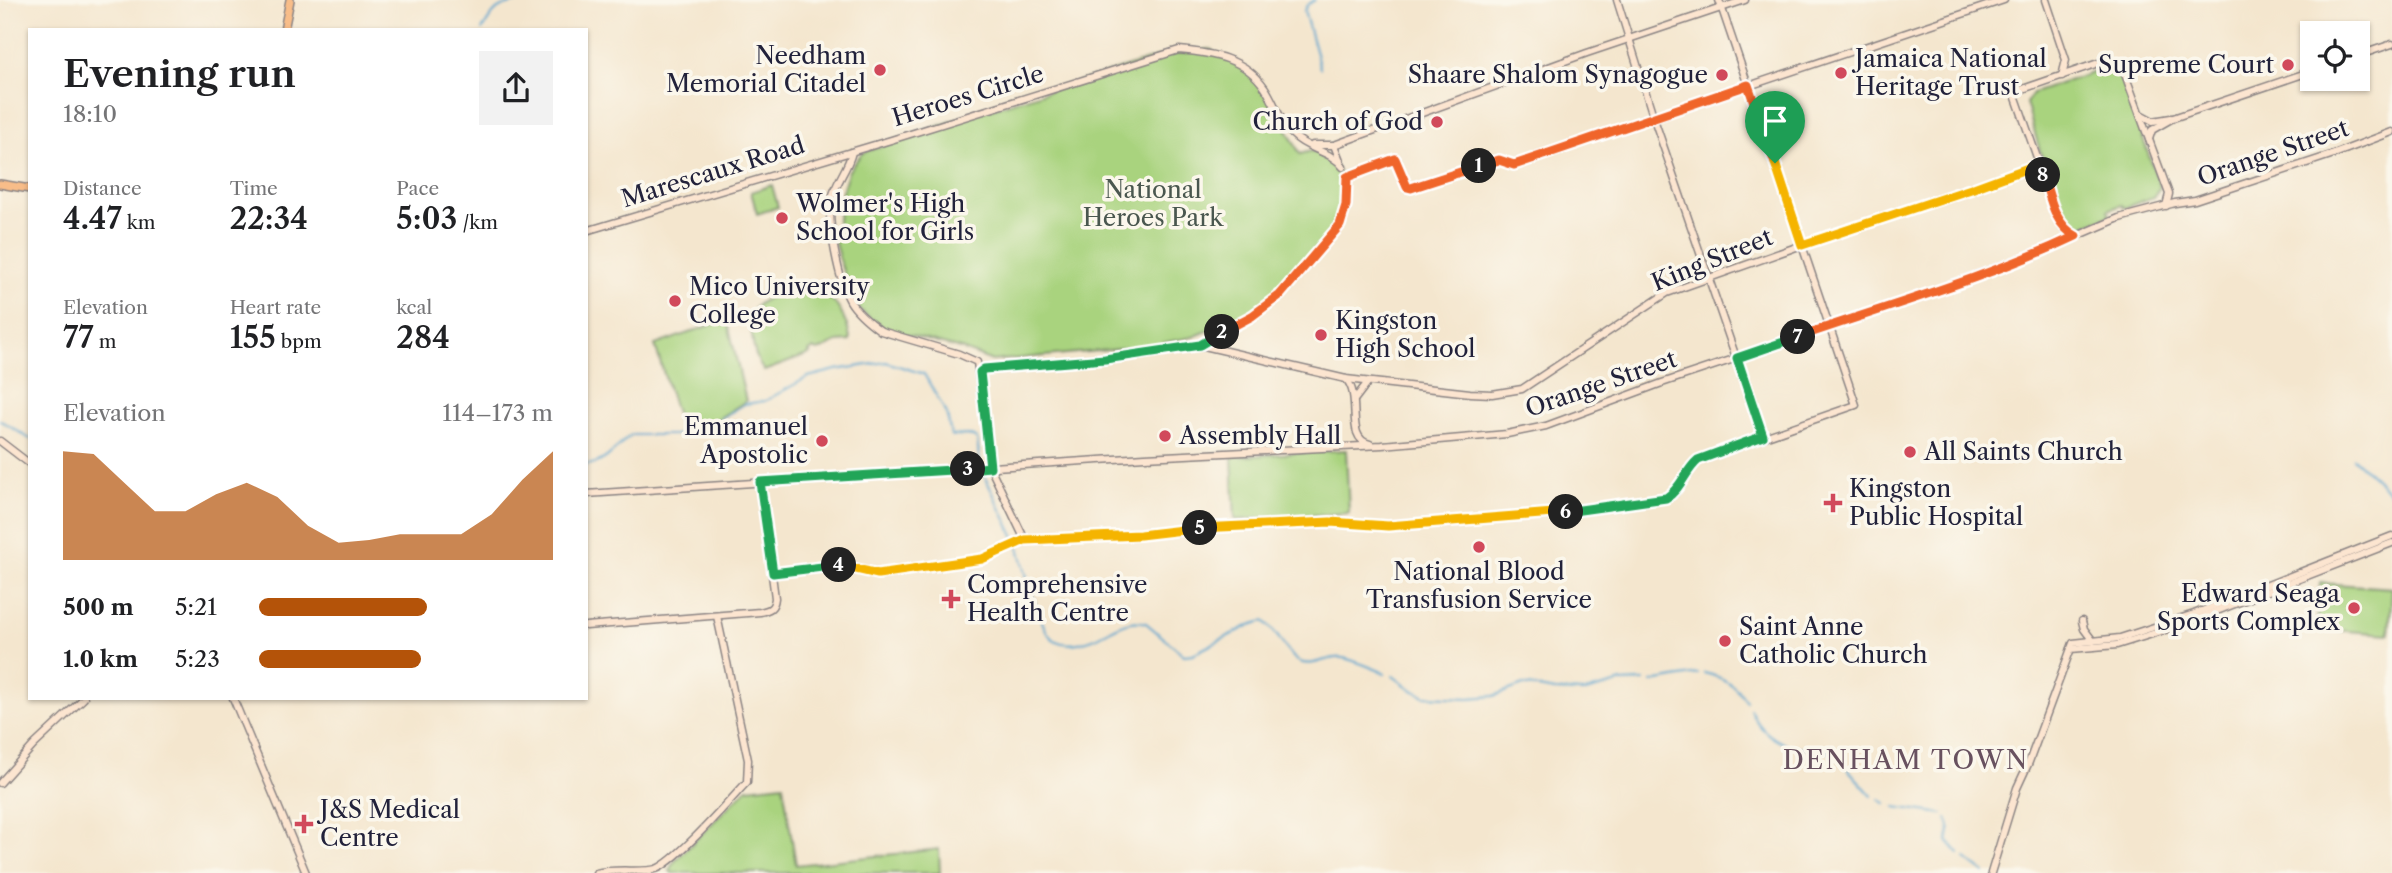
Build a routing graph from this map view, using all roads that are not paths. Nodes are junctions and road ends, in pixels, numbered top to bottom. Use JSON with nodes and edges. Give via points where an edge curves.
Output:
{"nodes":[{"id":1,"x":290,"y":0,"type":"edge"},
{"id":2,"x":1617,"y":0,"type":"edge"},
{"id":3,"x":1719,"y":0,"type":"edge"},
{"id":4,"x":1745,"y":0,"type":"edge"},
{"id":5,"x":2004,"y":0,"type":"edge"},
{"id":6,"x":2046,"y":0,"type":"edge"},
{"id":7,"x":1721,"y":8,"type":"junction"},
{"id":8,"x":284,"y":28,"type":"edge"},
{"id":9,"x":1630,"y":39,"type":"junction"},
{"id":10,"x":2392,"y":44,"type":"edge"},
{"id":11,"x":2370,"y":52,"type":"edge"},
{"id":12,"x":2066,"y":60,"type":"junction"},
{"id":13,"x":2080,"y":70,"type":"junction"},
{"id":14,"x":2300,"y":75,"type":"edge"},
{"id":15,"x":2062,"y":76,"type":"junction"},
{"id":16,"x":1748,"y":85,"type":"junction"},
{"id":17,"x":2140,"y":114,"type":"junction"},
{"id":18,"x":1654,"y":118,"type":"junction"},
{"id":19,"x":2173,"y":118,"type":"junction"},
{"id":20,"x":2392,"y":132,"type":"edge"},
{"id":21,"x":2149,"y":139,"type":"junction"},
{"id":22,"x":1334,"y":145,"type":"junction"},
{"id":23,"x":1309,"y":146,"type":"junction"},
{"id":24,"x":852,"y":152,"type":"junction"},
{"id":25,"x":2039,"y":164,"type":"junction"},
{"id":26,"x":1343,"y":167,"type":"junction"},
{"id":27,"x":1347,"y":177,"type":"junction"},
{"id":28,"x":0,"y":184,"type":"edge"},
{"id":29,"x":28,"y":189,"type":"edge"},
{"id":30,"x":2166,"y":206,"type":"junction"},
{"id":31,"x":588,"y":230,"type":"edge"},
{"id":32,"x":2076,"y":236,"type":"junction"},
{"id":33,"x":1802,"y":245,"type":"junction"},
{"id":34,"x":1710,"y":277,"type":"junction"},
{"id":35,"x":1830,"y":326,"type":"junction"},
{"id":36,"x":1200,"y":345,"type":"junction"},
{"id":37,"x":1737,"y":358,"type":"junction"},
{"id":38,"x":980,"y":372,"type":"junction"},
{"id":39,"x":1346,"y":379,"type":"junction"},
{"id":40,"x":1368,"y":382,"type":"junction"},
{"id":41,"x":1355,"y":399,"type":"junction"},
{"id":42,"x":1356,"y":429,"type":"junction"},
{"id":43,"x":1763,"y":436,"type":"junction"},
{"id":44,"x":0,"y":441,"type":"edge"},
{"id":45,"x":1382,"y":445,"type":"junction"},
{"id":46,"x":1351,"y":447,"type":"junction"},
{"id":47,"x":28,"y":462,"type":"edge"},
{"id":48,"x":990,"y":467,"type":"junction"},
{"id":49,"x":760,"y":482,"type":"junction"},
{"id":50,"x":588,"y":494,"type":"edge"},
{"id":51,"x":2392,"y":536,"type":"edge"},
{"id":52,"x":1025,"y":540,"type":"junction"},
{"id":53,"x":2392,"y":543,"type":"edge"},
{"id":54,"x":773,"y":573,"type":"junction"},
{"id":55,"x":717,"y":616,"type":"junction"},
{"id":56,"x":2082,"y":621,"type":"dead end"},
{"id":57,"x":588,"y":626,"type":"edge"},
{"id":58,"x":2093,"y":641,"type":"junction"},
{"id":59,"x":2072,"y":646,"type":"junction"},
{"id":60,"x":82,"y":700,"type":"edge"},
{"id":61,"x":234,"y":700,"type":"edge"},
{"id":62,"x":0,"y":783,"type":"edge"},
{"id":63,"x":306,"y":873,"type":"edge"},
{"id":64,"x":596,"y":873,"type":"edge"},
{"id":65,"x":1991,"y":873,"type":"edge"}],
"edges":[{"from":1,"to":8,"type":"main road"},
{"from":2,"to":9,"type":"street"},
{"from":3,"to":7,"type":"street"},
{"from":4,"to":7,"type":"street"},
{"from":5,"to":16,"type":"street"},
{"from":6,"to":12,"type":"street"},
{"from":7,"to":9,"type":"street"},
{"from":7,"to":16,"type":"street"},
{"from":9,"to":18,"type":"street"},
{"from":9,"to":22,"type":"street"},
{"from":10,"to":11,"type":"street"},
{"from":12,"to":13,"type":"street"},
{"from":12,"to":15,"type":"street"},
{"from":13,"to":15,"type":"street"},
{"from":13,"to":17,"type":"street","via":[[2107,60],[2121,65]]},
{"from":14,"to":19,"type":"street"},
{"from":15,"to":25,"type":"street","via":[[2014,92]]},
{"from":16,"to":18,"type":"street"},
{"from":16,"to":33,"type":"street"},
{"from":17,"to":19,"type":"street","via":[[2153,121]]},
{"from":17,"to":21,"type":"street"},
{"from":18,"to":27,"type":"street","via":[[1514,165],[1490,162],[1417,187],[1407,187],[1395,159]]},
{"from":18,"to":34,"type":"street"},
{"from":19,"to":21,"type":"street","via":[[2152,130]]},
{"from":20,"to":30,"type":"street","name":"Orange Street","via":[[2196,200]]},
{"from":21,"to":30,"type":"street","via":[[2169,194]]},
{"from":22,"to":23,"type":"street"},
{"from":22,"to":26,"type":"street"},
{"from":23,"to":24,"type":"street","name":"Heroes Circle","via":[[1294,137],[1265,88],[1246,68],[1209,52],[1179,50]]},
{"from":23,"to":26,"type":"street","name":"Heroes Circle"},
{"from":24,"to":31,"type":"street","name":"Marescaux Road"},
{"from":24,"to":38,"type":"street","via":[[835,187],[829,217],[849,299],[881,331],[977,362]]},
{"from":25,"to":32,"type":"street","via":[[2060,223]]},
{"from":25,"to":33,"type":"street","name":"King Street"},
{"from":26,"to":27,"type":"street"},
{"from":27,"to":36,"type":"street","via":[[1340,225],[1296,278],[1252,316]]},
{"from":28,"to":29,"type":"main road"},
{"from":30,"to":32,"type":"street","name":"Orange Street"},
{"from":32,"to":35,"type":"street","name":"Orange Street"},
{"from":33,"to":34,"type":"street","name":"King Street"},
{"from":33,"to":35,"type":"street"},
{"from":34,"to":37,"type":"street"},
{"from":34,"to":40,"type":"street","name":"King Street","via":[[1667,293],[1522,389],[1492,394]]},
{"from":35,"to":37,"type":"street","name":"Orange Street"},
{"from":35,"to":43,"type":"street","via":[[1856,405]]},
{"from":36,"to":38,"type":"street"},
{"from":36,"to":39,"type":"street","name":"King Street"},
{"from":37,"to":43,"type":"street"},
{"from":37,"to":45,"type":"street","name":"Orange Street","via":[[1546,426]]},
{"from":38,"to":48,"type":"street"},
{"from":39,"to":40,"type":"street","name":"King Street"},
{"from":39,"to":41,"type":"street"},
{"from":40,"to":41,"type":"street"},
{"from":41,"to":42,"type":"street"},
{"from":42,"to":45,"type":"street","via":[[1364,443]]},
{"from":42,"to":46,"type":"street"},
{"from":43,"to":52,"type":"street","via":[[1693,465],[1675,493],[1666,498],[1574,512],[1388,526],[1330,522]]},
{"from":44,"to":47,"type":"street"},
{"from":45,"to":46,"type":"street","name":"Orange Street"},
{"from":46,"to":48,"type":"street","name":"Orange Street"},
{"from":48,"to":49,"type":"street","name":"Orange Street"},
{"from":48,"to":52,"type":"street"},
{"from":49,"to":50,"type":"street","name":"Orange Street"},
{"from":49,"to":54,"type":"street"},
{"from":51,"to":58,"type":"street","via":[[2194,614],[2126,636]]},
{"from":52,"to":54,"type":"street","via":[[982,559],[878,574],[840,565]]},
{"from":53,"to":59,"type":"street","via":[[2178,626],[2117,645]]},
{"from":54,"to":55,"type":"street","via":[[775,605],[770,609]]},
{"from":55,"to":57,"type":"street"},
{"from":55,"to":64,"type":"street","via":[[748,760],[747,782],[665,864],[646,871]]},
{"from":56,"to":58,"type":"street"},
{"from":58,"to":59,"type":"street"},
{"from":59,"to":65,"type":"street","via":[[2017,788]]},
{"from":60,"to":62,"type":"street"},
{"from":61,"to":63,"type":"street"}]}
